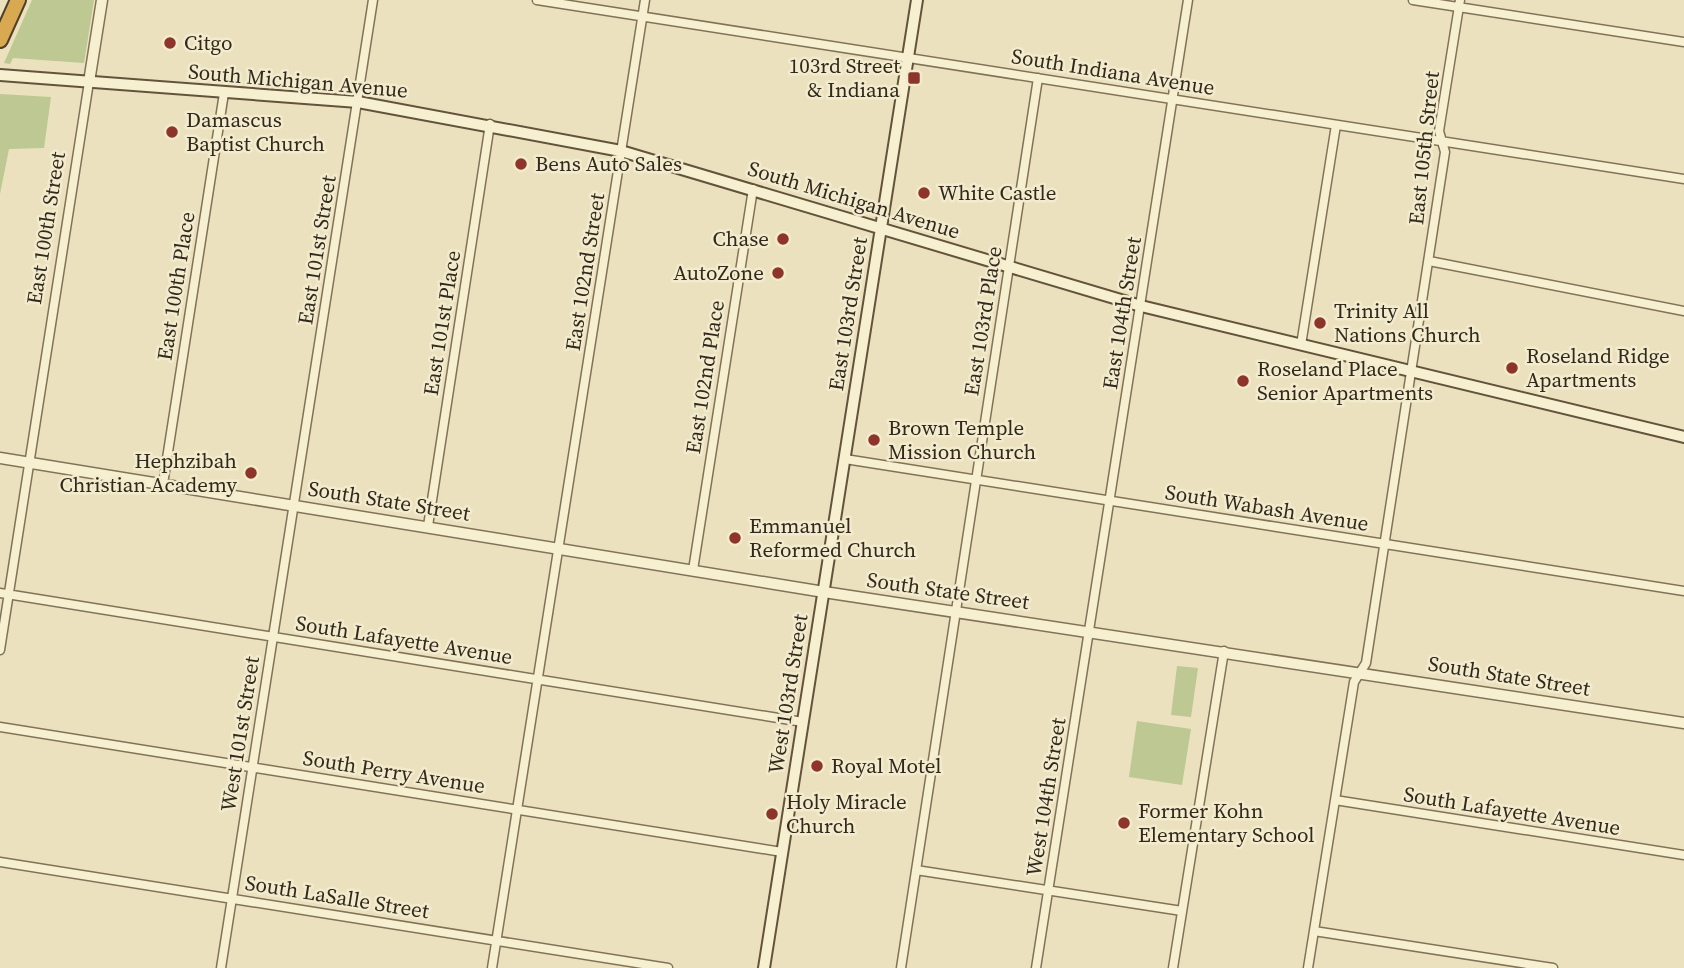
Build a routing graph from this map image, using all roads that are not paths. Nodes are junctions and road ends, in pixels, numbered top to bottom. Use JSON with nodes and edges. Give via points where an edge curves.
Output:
{"nodes":[{"id":1,"x":18,"y":0,"type":"edge"},
{"id":2,"x":102,"y":0,"type":"edge"},
{"id":3,"x":373,"y":0,"type":"edge"},
{"id":4,"x":537,"y":0,"type":"edge"},
{"id":5,"x":645,"y":0,"type":"edge"},
{"id":6,"x":917,"y":0,"type":"edge"},
{"id":7,"x":1188,"y":0,"type":"edge"},
{"id":8,"x":1413,"y":0,"type":"edge"},
{"id":9,"x":1459,"y":4,"type":"edge"},
{"id":10,"x":642,"y":17,"type":"junction"},
{"id":11,"x":0,"y":40,"type":"edge"},
{"id":12,"x":1684,"y":42,"type":"edge"},
{"id":13,"x":908,"y":59,"type":"junction"},
{"id":14,"x":1,"y":75,"type":"edge"},
{"id":15,"x":1038,"y":78,"type":"junction"},
{"id":16,"x":89,"y":82,"type":"junction"},
{"id":17,"x":224,"y":93,"type":"junction"},
{"id":18,"x":1173,"y":98,"type":"junction"},
{"id":19,"x":358,"y":102,"type":"junction"},
{"id":20,"x":489,"y":124,"type":"junction"},
{"id":21,"x":1336,"y":125,"type":"junction"},
{"id":22,"x":1442,"y":142,"type":"junction"},
{"id":23,"x":621,"y":151,"type":"junction"},
{"id":24,"x":1684,"y":179,"type":"edge"},
{"id":25,"x":753,"y":189,"type":"junction"},
{"id":26,"x":881,"y":228,"type":"junction"},
{"id":27,"x":1429,"y":261,"type":"junction"},
{"id":28,"x":1009,"y":268,"type":"junction"},
{"id":29,"x":1141,"y":306,"type":"junction"},
{"id":30,"x":1684,"y":311,"type":"edge"},
{"id":31,"x":1301,"y":345,"type":"junction"},
{"id":32,"x":1411,"y":372,"type":"junction"},
{"id":33,"x":1684,"y":437,"type":"edge"},
{"id":34,"x":0,"y":458,"type":"edge"},
{"id":35,"x":845,"y":459,"type":"junction"},
{"id":36,"x":30,"y":463,"type":"junction"},
{"id":37,"x":977,"y":481,"type":"junction"},
{"id":38,"x":163,"y":484,"type":"junction"},
{"id":39,"x":1110,"y":502,"type":"junction"},
{"id":40,"x":295,"y":505,"type":"junction"},
{"id":41,"x":428,"y":526,"type":"junction"},
{"id":42,"x":1384,"y":544,"type":"junction"},
{"id":43,"x":560,"y":549,"type":"junction"},
{"id":44,"x":693,"y":570,"type":"junction"},
{"id":45,"x":1684,"y":591,"type":"edge"},
{"id":46,"x":824,"y":592,"type":"junction"},
{"id":47,"x":4,"y":593,"type":"edge"},
{"id":48,"x":957,"y":611,"type":"junction"},
{"id":49,"x":1090,"y":631,"type":"junction"},
{"id":50,"x":274,"y":637,"type":"junction"},
{"id":51,"x":0,"y":650,"type":"edge"},
{"id":52,"x":1224,"y":652,"type":"junction"},
{"id":53,"x":1360,"y":672,"type":"junction"},
{"id":54,"x":538,"y":680,"type":"junction"},
{"id":55,"x":803,"y":722,"type":"junction"},
{"id":56,"x":1684,"y":723,"type":"edge"},
{"id":57,"x":0,"y":727,"type":"edge"},
{"id":58,"x":253,"y":767,"type":"junction"},
{"id":59,"x":1335,"y":800,"type":"junction"},
{"id":60,"x":517,"y":809,"type":"junction"},
{"id":61,"x":782,"y":852,"type":"junction"},
{"id":62,"x":1684,"y":855,"type":"edge"},
{"id":63,"x":0,"y":862,"type":"edge"},
{"id":64,"x":916,"y":870,"type":"junction"},
{"id":65,"x":1049,"y":890,"type":"junction"},
{"id":66,"x":232,"y":899,"type":"junction"},
{"id":67,"x":1182,"y":911,"type":"junction"},
{"id":68,"x":1314,"y":931,"type":"junction"},
{"id":69,"x":496,"y":940,"type":"junction"},
{"id":70,"x":221,"y":968,"type":"edge"},
{"id":71,"x":492,"y":968,"type":"edge"},
{"id":72,"x":668,"y":968,"type":"edge"},
{"id":73,"x":764,"y":968,"type":"edge"},
{"id":74,"x":901,"y":968,"type":"edge"},
{"id":75,"x":1036,"y":968,"type":"edge"},
{"id":76,"x":1173,"y":968,"type":"edge"},
{"id":77,"x":1308,"y":968,"type":"edge"},
{"id":78,"x":1553,"y":968,"type":"edge"}],
"edges":[{"from":1,"to":11,"type":"highway"},
{"from":2,"to":16,"type":"street","name":"East 100th Street"},
{"from":3,"to":19,"type":"street","name":"East 101st Street"},
{"from":4,"to":10,"type":"street","name":"South Indiana Avenue"},
{"from":5,"to":10,"type":"street","name":"East 102nd Street"},
{"from":6,"to":13,"type":"main road","name":"East 103rd Street"},
{"from":7,"to":18,"type":"street","name":"East 104th Street"},
{"from":8,"to":9,"type":"street"},
{"from":9,"to":12,"type":"street"},
{"from":9,"to":22,"type":"street","name":"East 105th Street","via":[[1439,131]]},
{"from":10,"to":13,"type":"street","name":"South Indiana Avenue"},
{"from":10,"to":23,"type":"street","name":"East 102nd Street"},
{"from":13,"to":15,"type":"street","name":"South Indiana Avenue"},
{"from":13,"to":26,"type":"main road","name":"East 103rd Street"},
{"from":14,"to":16,"type":"main road","name":"South Michigan Avenue"},
{"from":15,"to":18,"type":"street","name":"South Indiana Avenue"},
{"from":15,"to":28,"type":"street","name":"East 103rd Place"},
{"from":16,"to":17,"type":"main road","name":"South Michigan Avenue"},
{"from":16,"to":36,"type":"street","name":"East 100th Street"},
{"from":17,"to":19,"type":"main road","name":"South Michigan Avenue"},
{"from":17,"to":38,"type":"street","name":"East 100th Place"},
{"from":18,"to":21,"type":"street","name":"South Indiana Avenue"},
{"from":18,"to":29,"type":"street","name":"East 104th Street"},
{"from":19,"to":20,"type":"main road","name":"South Michigan Avenue"},
{"from":19,"to":40,"type":"street","name":"East 101st Street"},
{"from":20,"to":23,"type":"main road","name":"South Michigan Avenue"},
{"from":20,"to":41,"type":"street","name":"East 101st Place"},
{"from":21,"to":22,"type":"street","name":"South Indiana Avenue"},
{"from":21,"to":31,"type":"street"},
{"from":22,"to":24,"type":"street","name":"South Indiana Avenue"},
{"from":22,"to":27,"type":"street","name":"East 105th Street","via":[[1445,152]]},
{"from":23,"to":25,"type":"main road","name":"South Michigan Avenue"},
{"from":23,"to":43,"type":"street","name":"East 102nd Street"},
{"from":25,"to":26,"type":"main road","name":"South Michigan Avenue"},
{"from":25,"to":44,"type":"street","name":"East 102nd Place"},
{"from":26,"to":28,"type":"main road","name":"South Michigan Avenue"},
{"from":26,"to":35,"type":"main road","name":"East 103rd Street"},
{"from":27,"to":30,"type":"street"},
{"from":27,"to":32,"type":"street","name":"East 105th Street"},
{"from":28,"to":29,"type":"main road","name":"South Michigan Avenue"},
{"from":28,"to":37,"type":"street","name":"East 103rd Place"},
{"from":29,"to":31,"type":"main road","name":"South Michigan Avenue"},
{"from":29,"to":39,"type":"street","name":"East 104th Street"},
{"from":31,"to":32,"type":"main road","name":"South Michigan Avenue"},
{"from":32,"to":33,"type":"main road","name":"South Michigan Avenue"},
{"from":32,"to":42,"type":"street","name":"East 105th Street"},
{"from":34,"to":36,"type":"street","name":"South State Street"},
{"from":35,"to":37,"type":"street","name":"South Wabash Avenue"},
{"from":35,"to":46,"type":"main road","name":"East 103rd Street"},
{"from":36,"to":38,"type":"street","name":"South State Street"},
{"from":36,"to":47,"type":"street","name":"East 100th Street"},
{"from":37,"to":39,"type":"street","name":"South Wabash Avenue"},
{"from":37,"to":48,"type":"street","name":"East 103rd Place"},
{"from":38,"to":40,"type":"street","name":"South State Street"},
{"from":39,"to":42,"type":"street","name":"South Wabash Avenue"},
{"from":39,"to":49,"type":"street","name":"East 104th Street"},
{"from":40,"to":41,"type":"street","name":"South State Street"},
{"from":40,"to":50,"type":"street","name":"West 101st Street"},
{"from":41,"to":43,"type":"street","name":"South State Street"},
{"from":42,"to":45,"type":"street","name":"South Wabash Avenue"},
{"from":42,"to":53,"type":"street","name":"East 105th Street","via":[[1366,663]]},
{"from":43,"to":44,"type":"street","name":"South State Street"},
{"from":43,"to":54,"type":"street","name":"East 102nd Street"},
{"from":44,"to":46,"type":"street","name":"South State Street"},
{"from":46,"to":48,"type":"street","name":"South State Street"},
{"from":46,"to":55,"type":"main road","name":"West 103rd Street"},
{"from":47,"to":50,"type":"street","name":"South Lafayette Avenue"},
{"from":47,"to":51,"type":"street","name":"East 100th Street"},
{"from":48,"to":49,"type":"street","name":"South State Street"},
{"from":48,"to":64,"type":"street","name":"East 103rd Place"},
{"from":49,"to":52,"type":"street","name":"South State Street"},
{"from":49,"to":65,"type":"street","name":"West 104th Street"},
{"from":50,"to":54,"type":"street","name":"South Lafayette Avenue"},
{"from":50,"to":58,"type":"street","name":"West 101st Street"},
{"from":52,"to":53,"type":"street","name":"South State Street"},
{"from":52,"to":67,"type":"street"},
{"from":53,"to":56,"type":"street","name":"South State Street"},
{"from":53,"to":59,"type":"street","name":"East 105th Street","via":[[1353,684]]},
{"from":54,"to":55,"type":"street","name":"South Lafayette Avenue"},
{"from":54,"to":60,"type":"street","name":"East 102nd Street"},
{"from":55,"to":61,"type":"main road","name":"West 103rd Street"},
{"from":57,"to":58,"type":"street","name":"South Perry Avenue"},
{"from":58,"to":60,"type":"street","name":"South Perry Avenue"},
{"from":58,"to":66,"type":"street","name":"West 101st Street"},
{"from":59,"to":62,"type":"street","name":"South Lafayette Avenue"},
{"from":59,"to":68,"type":"street","name":"East 105th Street"},
{"from":60,"to":61,"type":"street","name":"South Perry Avenue"},
{"from":60,"to":69,"type":"street","name":"East 102nd Street"},
{"from":61,"to":73,"type":"main road","name":"West 103rd Street"},
{"from":63,"to":66,"type":"street","name":"South LaSalle Street"},
{"from":64,"to":65,"type":"street"},
{"from":64,"to":74,"type":"street","name":"East 103rd Place"},
{"from":65,"to":67,"type":"street"},
{"from":65,"to":75,"type":"street","name":"West 104th Street"},
{"from":66,"to":69,"type":"street","name":"South LaSalle Street"},
{"from":66,"to":70,"type":"street","name":"West 101st Street"},
{"from":67,"to":76,"type":"street"},
{"from":68,"to":77,"type":"street","name":"East 105th Street"},
{"from":68,"to":78,"type":"street"},
{"from":69,"to":71,"type":"street","name":"East 102nd Street"},
{"from":69,"to":72,"type":"street","name":"South LaSalle Street"}]}
